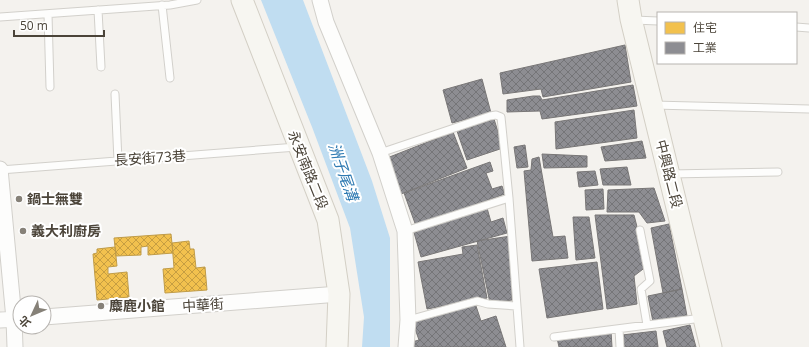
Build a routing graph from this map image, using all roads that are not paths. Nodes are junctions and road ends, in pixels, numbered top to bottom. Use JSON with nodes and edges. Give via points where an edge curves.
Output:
{"nodes":[{"id":1,"x":197,"y":0,"type":"edge"},
{"id":2,"x":242,"y":0,"type":"edge"},
{"id":3,"x":320,"y":0,"type":"edge"},
{"id":4,"x":162,"y":5,"type":"junction"},
{"id":5,"x":98,"y":10,"type":"junction"},
{"id":6,"x":630,"y":10,"type":"edge"},
{"id":7,"x":48,"y":14,"type":"junction"},
{"id":8,"x":0,"y":17,"type":"edge"},
{"id":9,"x":657,"y":21,"type":"edge"},
{"id":10,"x":797,"y":28,"type":"edge"},
{"id":11,"x":809,"y":28,"type":"edge"},
{"id":12,"x":101,"y":67,"type":"dead end"},
{"id":13,"x":170,"y":78,"type":"dead end"},
{"id":14,"x":50,"y":87,"type":"dead end"},
{"id":15,"x":114,"y":94,"type":"dead end"},
{"id":16,"x":652,"y":105,"type":"junction"},
{"id":17,"x":809,"y":109,"type":"edge"},
{"id":18,"x":299,"y":147,"type":"junction"},
{"id":19,"x":380,"y":153,"type":"junction"},
{"id":20,"x":118,"y":161,"type":"junction"},
{"id":21,"x":0,"y":170,"type":"edge"},
{"id":22,"x":778,"y":172,"type":"dead end"},
{"id":23,"x":669,"y":174,"type":"junction"},
{"id":24,"x":509,"y":198,"type":"junction"},
{"id":25,"x":405,"y":230,"type":"junction"},
{"id":26,"x":640,"y":230,"type":"dead end"},
{"id":27,"x":339,"y":294,"type":"junction"},
{"id":28,"x":516,"y":306,"type":"junction"},
{"id":29,"x":52,"y":316,"type":"edge"},
{"id":30,"x":704,"y":318,"type":"junction"},
{"id":31,"x":11,"y":319,"type":"edge"},
{"id":32,"x":408,"y":320,"type":"junction"},
{"id":33,"x":647,"y":325,"type":"junction"},
{"id":34,"x":618,"y":328,"type":"junction"},
{"id":35,"x":554,"y":337,"type":"dead end"},
{"id":36,"x":15,"y":347,"type":"edge"},
{"id":37,"x":336,"y":347,"type":"edge"},
{"id":38,"x":406,"y":347,"type":"edge"},
{"id":39,"x":520,"y":347,"type":"edge"},
{"id":40,"x":620,"y":347,"type":"edge"},
{"id":41,"x":711,"y":347,"type":"edge"}],
"edges":[{"from":1,"to":4,"type":"lane"},
{"from":2,"to":18,"type":"main road","name":"永安南路二段"},
{"from":3,"to":19,"type":"street","via":[[326,22]]},
{"from":4,"to":5,"type":"lane"},
{"from":4,"to":13,"type":"lane"},
{"from":5,"to":7,"type":"lane"},
{"from":5,"to":12,"type":"lane"},
{"from":6,"to":9,"type":"lane"},
{"from":6,"to":16,"type":"main road","name":"中興路二段"},
{"from":7,"to":8,"type":"lane"},
{"from":7,"to":14,"type":"lane"},
{"from":10,"to":11,"type":"lane"},
{"from":15,"to":20,"type":"lane"},
{"from":16,"to":17,"type":"lane"},
{"from":16,"to":23,"type":"main road","name":"中興路二段"},
{"from":18,"to":20,"type":"lane","name":"長安街73巷"},
{"from":18,"to":27,"type":"main road","name":"永安南路二段","via":[[328,220]]},
{"from":19,"to":24,"type":"lane","via":[[496,115],[501,117]]},
{"from":19,"to":25,"type":"street"},
{"from":20,"to":21,"type":"lane","name":"長安街73巷"},
{"from":21,"to":31,"type":"street"},
{"from":22,"to":23,"type":"lane"},
{"from":23,"to":30,"type":"main road","name":"中興路二段"},
{"from":24,"to":25,"type":"lane"},
{"from":24,"to":28,"type":"lane"},
{"from":25,"to":32,"type":"street"},
{"from":26,"to":33,"type":"lane","via":[[650,281],[641,289]]},
{"from":27,"to":29,"type":"street","name":"中華街"},
{"from":27,"to":37,"type":"main road","name":"永安南路二段"},
{"from":28,"to":32,"type":"lane","via":[[477,302]]},
{"from":28,"to":39,"type":"lane"},
{"from":30,"to":33,"type":"lane"},
{"from":30,"to":41,"type":"main road","name":"中興路二段"},
{"from":31,"to":36,"type":"street"},
{"from":32,"to":38,"type":"street"},
{"from":33,"to":34,"type":"lane"},
{"from":34,"to":35,"type":"lane"},
{"from":34,"to":40,"type":"lane"}]}
